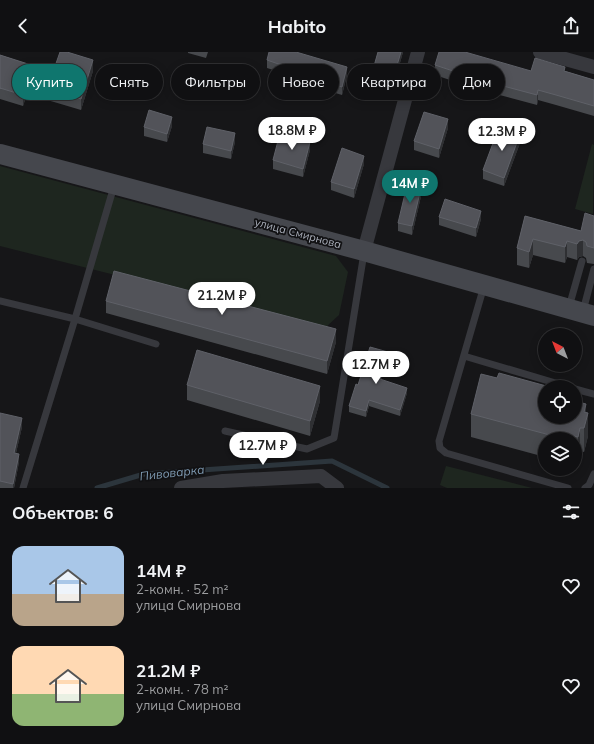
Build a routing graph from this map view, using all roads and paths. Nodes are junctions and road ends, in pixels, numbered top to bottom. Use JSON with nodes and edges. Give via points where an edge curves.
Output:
{"nodes":[{"id":1,"x":418,"y":52,"type":"edge"},
{"id":2,"x":540,"y":52,"type":"edge"},
{"id":3,"x":594,"y":66,"type":"edge"},
{"id":4,"x":0,"y":154,"type":"edge"},
{"id":5,"x":114,"y":185,"type":"junction"},
{"id":6,"x":364,"y":251,"type":"junction"},
{"id":7,"x":582,"y":261,"type":"dead end"},
{"id":8,"x":594,"y":269,"type":"edge"},
{"id":9,"x":484,"y":284,"type":"junction"},
{"id":10,"x":0,"y":301,"type":"edge"},
{"id":11,"x":582,"y":312,"type":"edge"},
{"id":12,"x":76,"y":319,"type":"junction"},
{"id":13,"x":156,"y":344,"type":"dead end"},
{"id":14,"x":464,"y":356,"type":"junction"},
{"id":15,"x":545,"y":380,"type":"edge"},
{"id":16,"x":582,"y":391,"type":"edge"},
{"id":17,"x":594,"y":394,"type":"edge"},
{"id":18,"x":225,"y":431,"type":"dead end"},
{"id":19,"x":594,"y":474,"type":"edge"},
{"id":20,"x":23,"y":488,"type":"edge"},
{"id":21,"x":181,"y":488,"type":"edge"},
{"id":22,"x":337,"y":488,"type":"edge"},
{"id":23,"x":568,"y":488,"type":"edge"},
{"id":24,"x":585,"y":488,"type":"edge"}],
"edges":[{"from":1,"to":6,"type":"street"},
{"from":2,"to":3,"type":"street"},
{"from":4,"to":5,"type":"street","name":"улица Смирнова"},
{"from":5,"to":6,"type":"street","name":"улица Смирнова"},
{"from":5,"to":12,"type":"lane"},
{"from":6,"to":9,"type":"street","name":"улица Смирнова"},
{"from":6,"to":18,"type":"lane","via":[[334,438],[307,449]]},
{"from":7,"to":11,"type":"lane"},
{"from":8,"to":11,"type":"lane"},
{"from":9,"to":11,"type":"street","name":"улица Смирнова"},
{"from":9,"to":14,"type":"lane"},
{"from":10,"to":12,"type":"lane"},
{"from":12,"to":13,"type":"lane"},
{"from":12,"to":20,"type":"lane"},
{"from":14,"to":15,"type":"lane"},
{"from":14,"to":23,"type":"lane","via":[[439,441],[443,452]]},
{"from":16,"to":17,"type":"lane"},
{"from":19,"to":24,"type":"lane"},
{"from":21,"to":22,"type":"street","via":[[223,481],[321,476]]}]}
